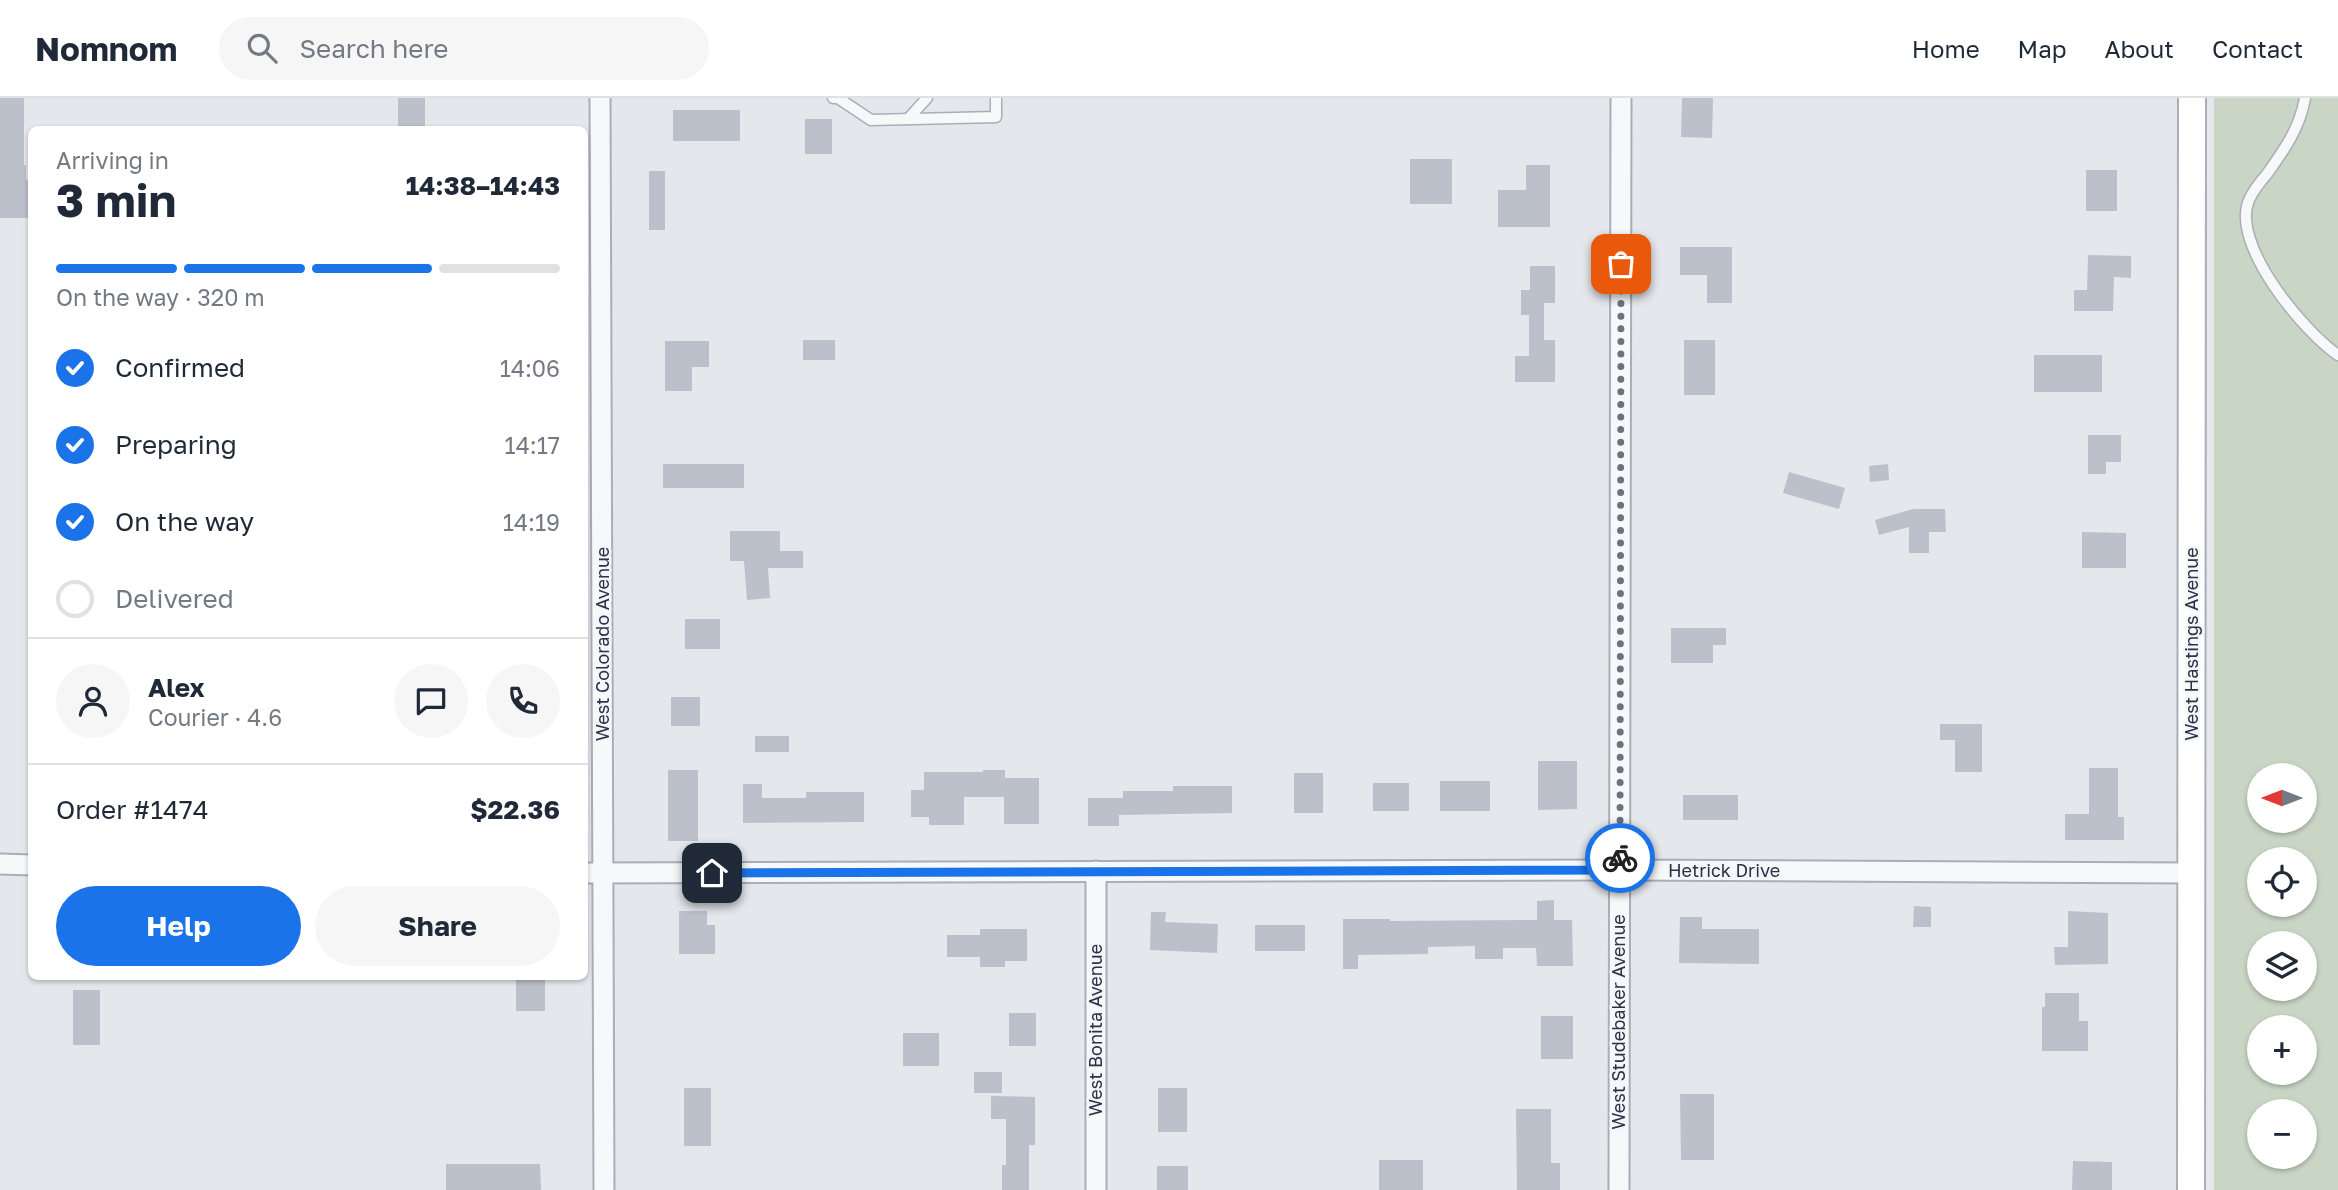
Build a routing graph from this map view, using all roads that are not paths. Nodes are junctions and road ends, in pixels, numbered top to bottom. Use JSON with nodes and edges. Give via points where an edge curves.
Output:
{"nodes":[{"id":1,"x":600,"y":98,"type":"edge"},
{"id":2,"x":833,"y":98,"type":"edge"},
{"id":3,"x":927,"y":98,"type":"edge"},
{"id":4,"x":996,"y":98,"type":"edge"},
{"id":5,"x":1621,"y":98,"type":"edge"},
{"id":6,"x":2192,"y":98,"type":"edge"},
{"id":7,"x":2305,"y":98,"type":"edge"},
{"id":8,"x":908,"y":119,"type":"junction"},
{"id":9,"x":2338,"y":355,"type":"edge"},
{"id":10,"x":0,"y":864,"type":"edge"},
{"id":11,"x":28,"y":864,"type":"edge"},
{"id":12,"x":1620,"y":870,"type":"junction"},
{"id":13,"x":1096,"y":871,"type":"junction"},
{"id":14,"x":594,"y":873,"type":"edge"},
{"id":15,"x":2192,"y":873,"type":"junction"},
{"id":16,"x":604,"y":1190,"type":"edge"},
{"id":17,"x":1096,"y":1190,"type":"edge"},
{"id":18,"x":1619,"y":1190,"type":"edge"},
{"id":19,"x":2192,"y":1190,"type":"edge"}],
"edges":[{"from":1,"to":14,"type":"street","name":"West Colorado Avenue"},
{"from":2,"to":8,"type":"lane","via":[[871,120]]},
{"from":3,"to":8,"type":"lane"},
{"from":4,"to":8,"type":"lane","via":[[996,117]]},
{"from":5,"to":12,"type":"street","name":"West Studebaker Avenue"},
{"from":6,"to":15,"type":"main road","name":"West Hastings Avenue"},
{"from":7,"to":9,"type":"lane","via":[[2296,130],[2249,199],[2246,229],[2254,253],[2291,307]]},
{"from":10,"to":11,"type":"street"},
{"from":12,"to":13,"type":"street","name":"Hetrick Drive"},
{"from":12,"to":15,"type":"street","name":"Hetrick Drive"},
{"from":12,"to":18,"type":"street","name":"West Studebaker Avenue"},
{"from":13,"to":14,"type":"street","name":"Hetrick Drive"},
{"from":13,"to":17,"type":"street","name":"West Bonita Avenue"},
{"from":14,"to":16,"type":"street","name":"West Colorado Avenue"},
{"from":15,"to":19,"type":"main road","name":"West Hastings Avenue"}]}
